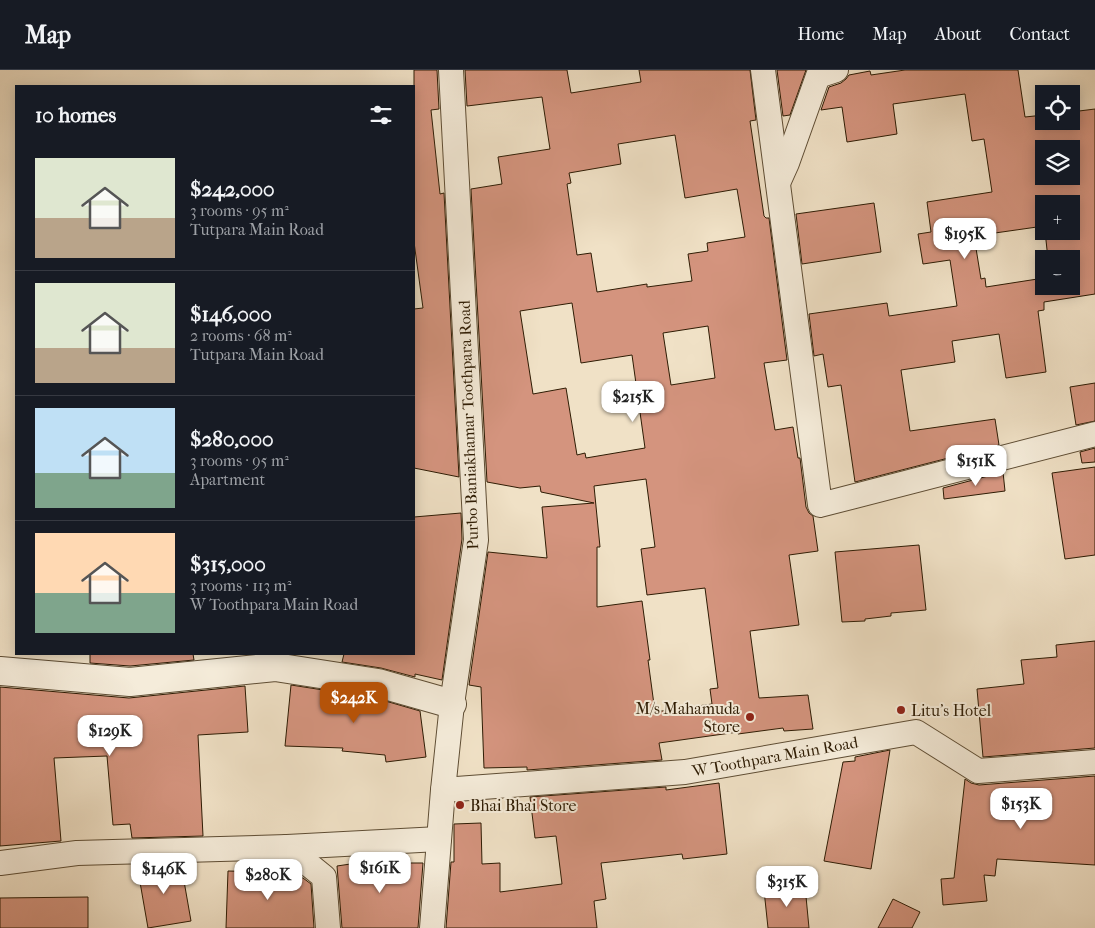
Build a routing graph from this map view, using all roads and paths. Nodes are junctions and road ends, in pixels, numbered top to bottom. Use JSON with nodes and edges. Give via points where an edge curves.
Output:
{"nodes":[{"id":1,"x":451,"y":70,"type":"edge"},
{"id":2,"x":763,"y":70,"type":"edge"},
{"id":3,"x":836,"y":70,"type":"edge"},
{"id":4,"x":778,"y":183,"type":"junction"},
{"id":5,"x":1095,"y":434,"type":"edge"},
{"id":6,"x":0,"y":671,"type":"edge"},
{"id":7,"x":452,"y":704,"type":"junction"},
{"id":8,"x":1095,"y":762,"type":"edge"},
{"id":9,"x":443,"y":790,"type":"junction"},
{"id":10,"x":439,"y":839,"type":"junction"},
{"id":11,"x":287,"y":847,"type":"junction"},
{"id":12,"x":0,"y":863,"type":"edge"},
{"id":13,"x":328,"y":928,"type":"edge"},
{"id":14,"x":432,"y":928,"type":"edge"}],
"edges":[{"from":1,"to":7,"type":"street","name":"Purbo Baniakhamar Toothpara Road","via":[[476,540]]},
{"from":2,"to":4,"type":"street"},
{"from":3,"to":4,"type":"street","via":[[818,76]]},
{"from":4,"to":5,"type":"street","via":[[820,505]]},
{"from":6,"to":7,"type":"street","via":[[130,682],[276,667],[378,683]]},
{"from":7,"to":9,"type":"street","name":"Purbo Baniakhamar Toothpara Road"},
{"from":8,"to":9,"type":"street","name":"W Toothpara Main Road","via":[[978,771],[916,732],[685,772]]},
{"from":9,"to":10,"type":"street","name":"Purbo Baniakhamar Toothpara Road"},
{"from":10,"to":11,"type":"street"},
{"from":10,"to":14,"type":"street","name":"Purbo Baniakhamar Toothpara Road"},
{"from":11,"to":12,"type":"street","via":[[77,853]]},
{"from":11,"to":13,"type":"street","via":[[324,878]]}]}
